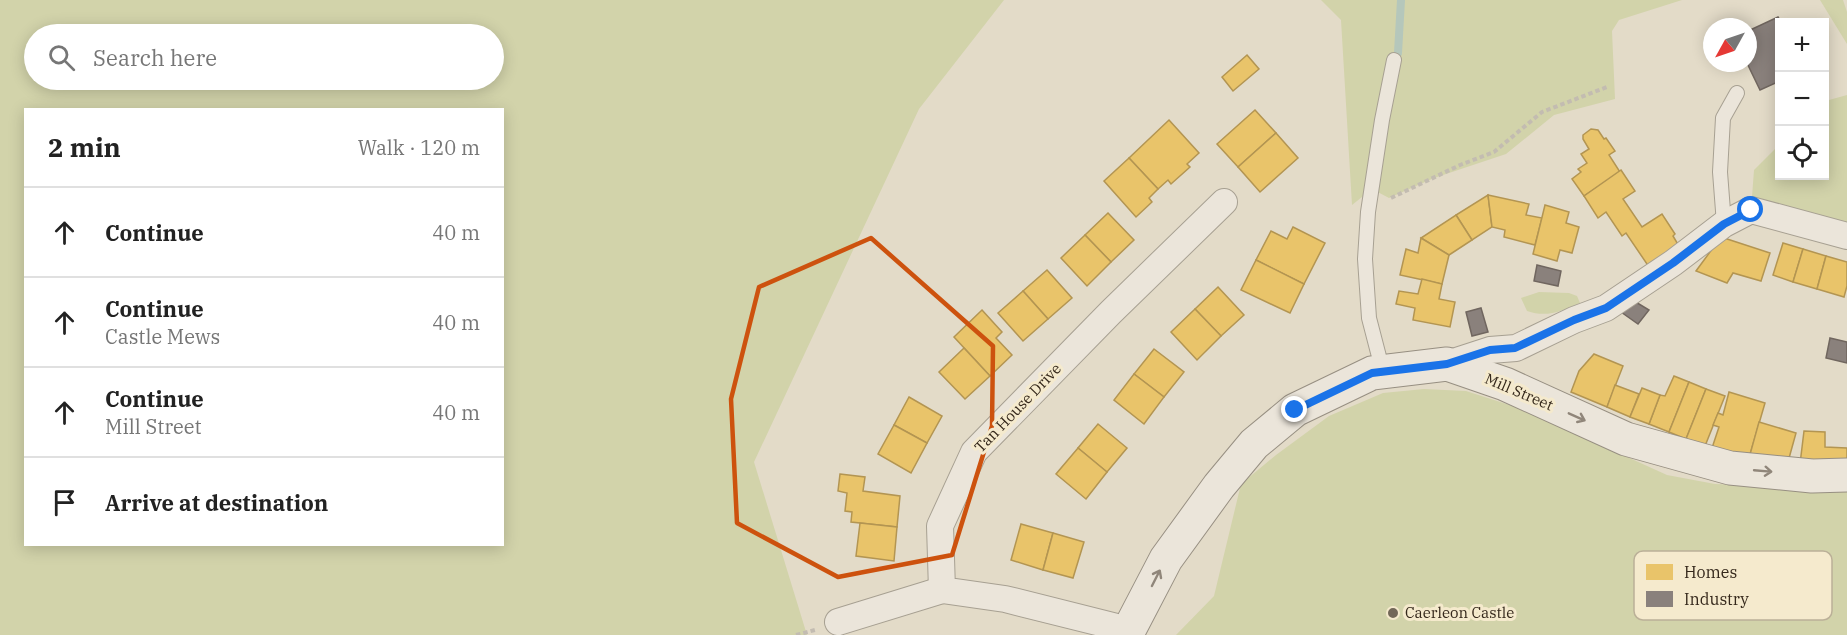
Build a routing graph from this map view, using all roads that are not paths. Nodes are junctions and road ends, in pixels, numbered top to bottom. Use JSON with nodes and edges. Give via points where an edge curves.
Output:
{"nodes":[{"id":1,"x":1394,"y":60,"type":"dead end"},
{"id":2,"x":1737,"y":93,"type":"dead end"},
{"id":3,"x":1224,"y":202,"type":"dead end"},
{"id":4,"x":1724,"y":224,"type":"junction"},
{"id":5,"x":1847,"y":236,"type":"edge"},
{"id":6,"x":1447,"y":364,"type":"junction"},
{"id":7,"x":1383,"y":372,"type":"junction"},
{"id":8,"x":1847,"y":475,"type":"edge"},
{"id":9,"x":942,"y":590,"type":"junction"},
{"id":10,"x":838,"y":622,"type":"dead end"},
{"id":11,"x":1129,"y":633,"type":"edge"}],
"edges":[{"from":1,"to":7,"type":"lane","via":[[1368,212],[1365,259],[1370,318]]},
{"from":2,"to":4,"type":"lane","via":[[1723,118],[1720,172]]},
{"from":3,"to":9,"type":"street","name":"Tan House Drive","via":[[974,453],[940,526]]},
{"from":4,"to":5,"type":"street","via":[[1751,210]]},
{"from":4,"to":6,"type":"street","via":[[1606,308],[1515,348],[1490,350]]},
{"from":6,"to":7,"type":"main road","name":"Mill Street"},
{"from":6,"to":8,"type":"main road","name":"Mill Street","one_way":true,"via":[[1505,384],[1626,439],[1730,468],[1812,476]]},
{"from":11,"to":7,"type":"main road","name":"Mill Street","one_way":true,"via":[[1166,558],[1254,444],[1295,410],[1372,373]]},
{"from":9,"to":10,"type":"street"},
{"from":9,"to":11,"type":"street","via":[[1005,599]]}]}
